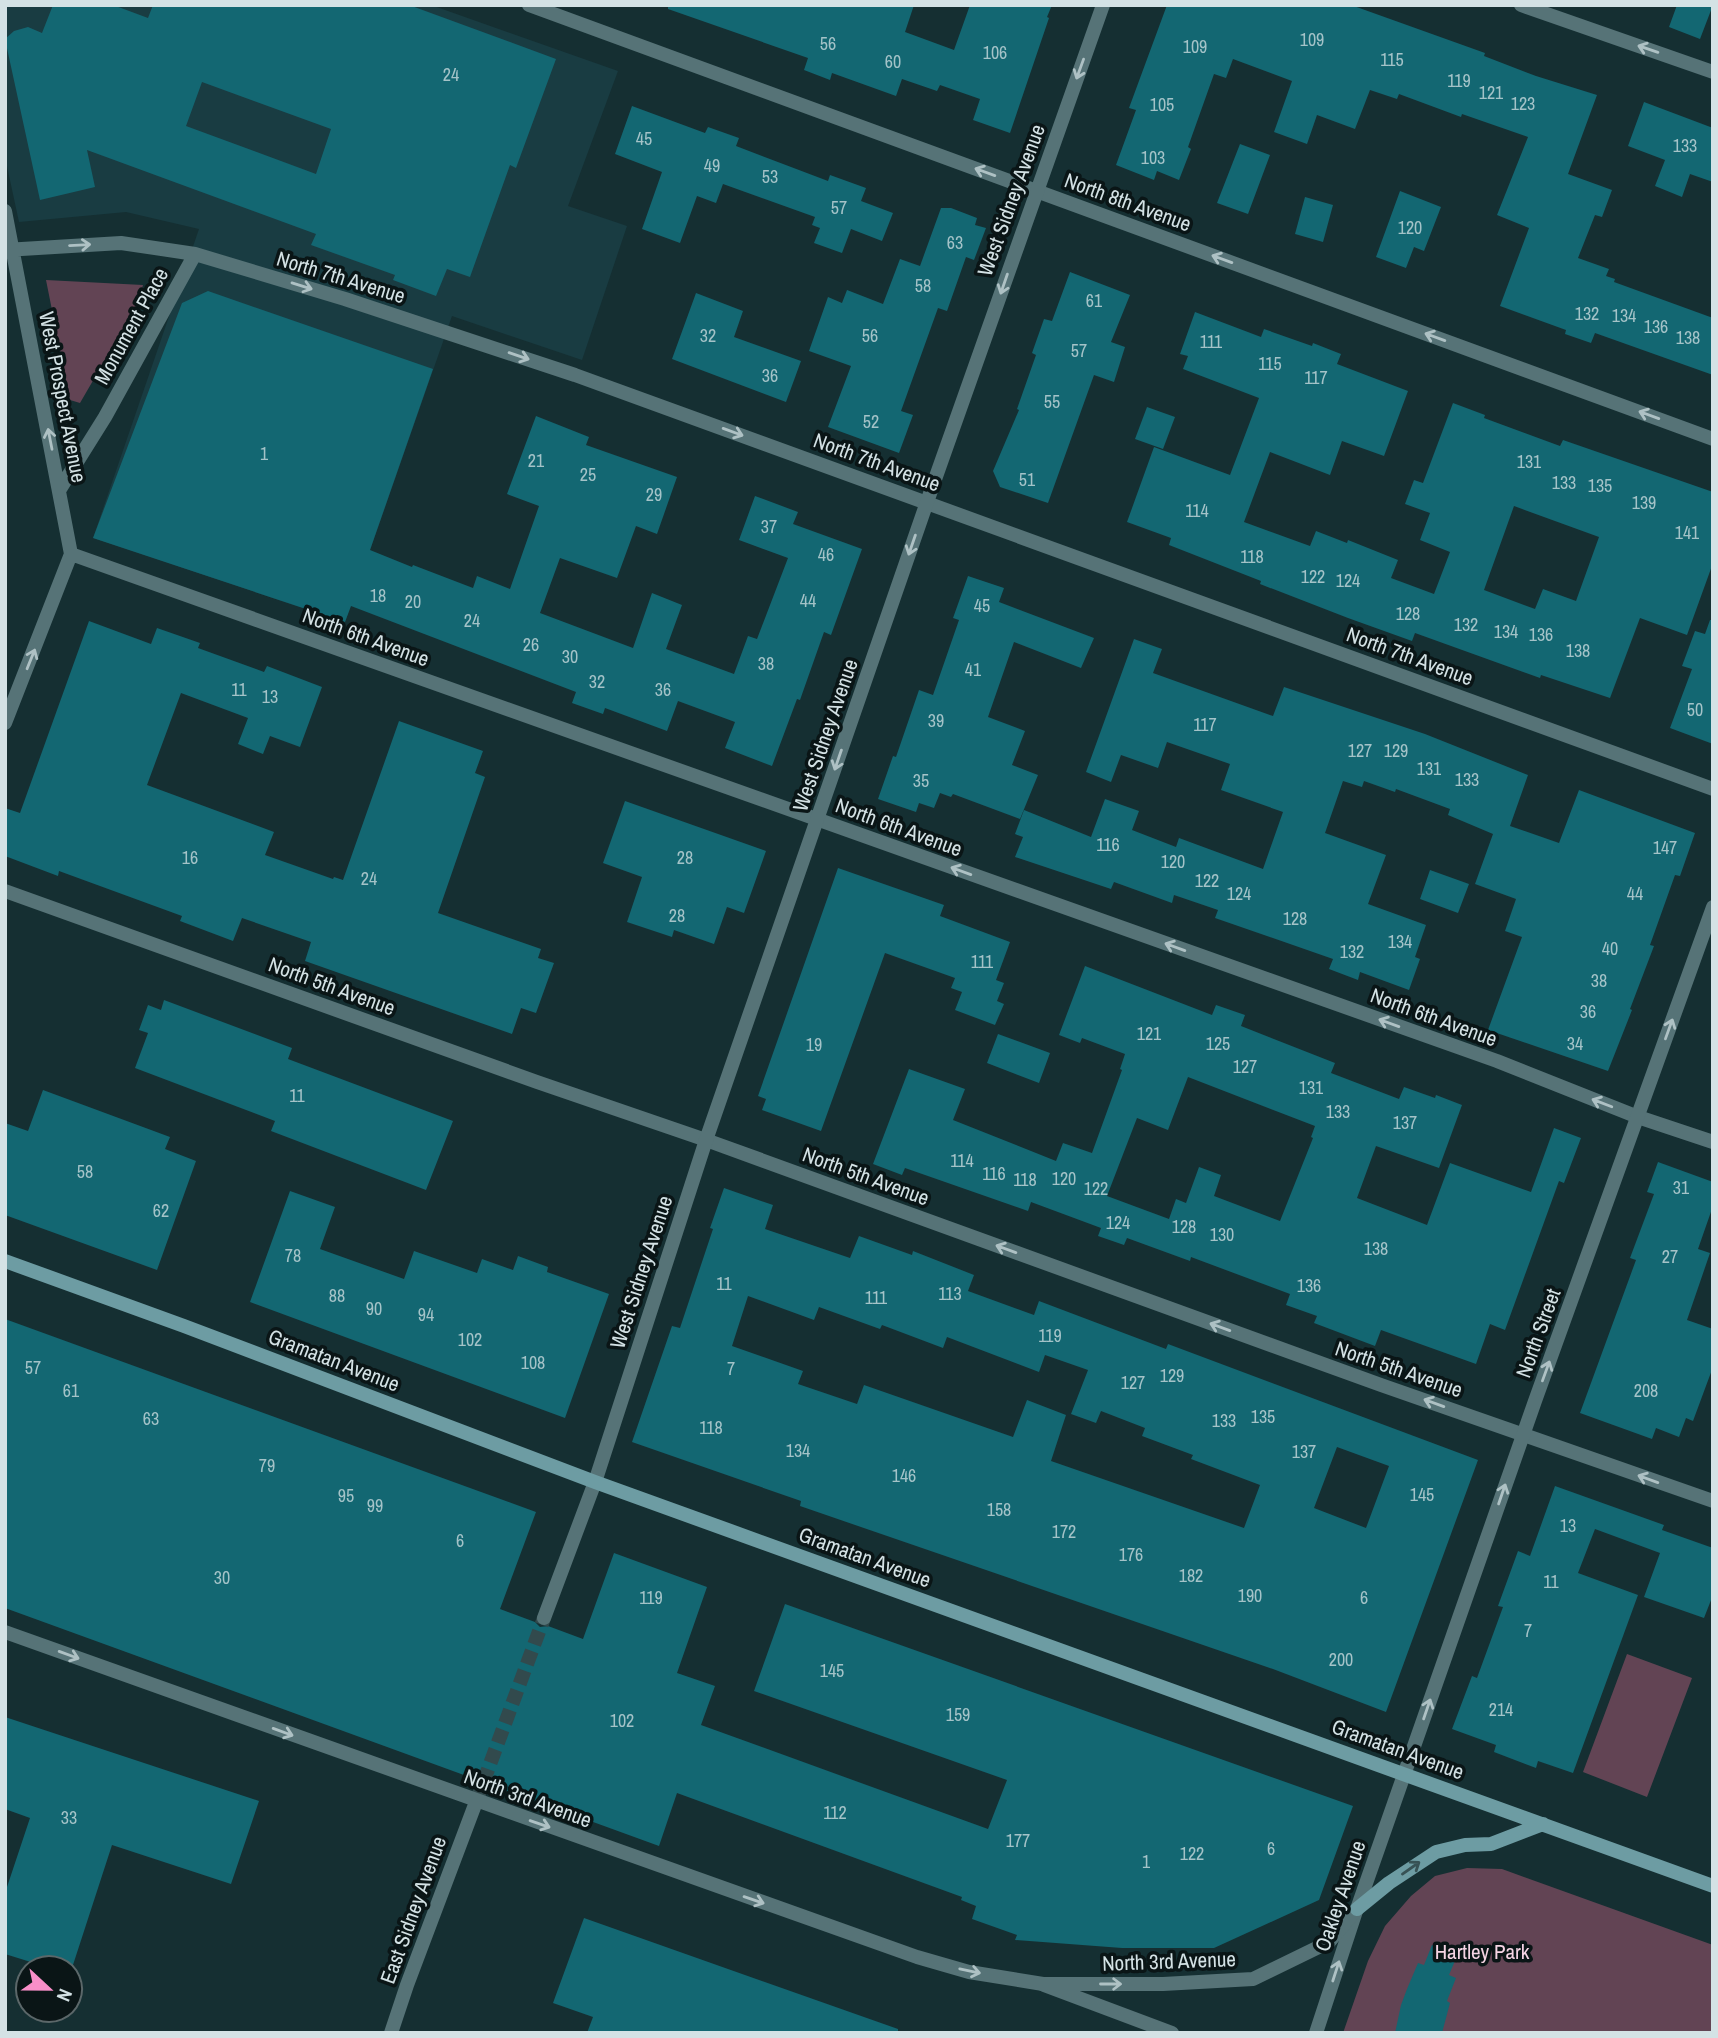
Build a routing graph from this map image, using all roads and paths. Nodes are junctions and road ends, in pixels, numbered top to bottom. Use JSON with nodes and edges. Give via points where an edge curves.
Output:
{"nodes":[{"id":1,"x":529,"y":5,"type":"edge"},
{"id":2,"x":1103,"y":5,"type":"edge"},
{"id":3,"x":1521,"y":5,"type":"edge"},
{"id":4,"x":1713,"y":72,"type":"edge"},
{"id":5,"x":1037,"y":191,"type":"junction"},
{"id":6,"x":5,"y":211,"type":"edge"},
{"id":7,"x":9,"y":249,"type":"edge"},
{"id":8,"x":195,"y":254,"type":"junction"},
{"id":9,"x":1713,"y":439,"type":"edge"},
{"id":10,"x":60,"y":489,"type":"junction"},
{"id":11,"x":927,"y":502,"type":"junction"},
{"id":12,"x":71,"y":554,"type":"junction"},
{"id":13,"x":5,"y":723,"type":"edge"},
{"id":14,"x":1713,"y":789,"type":"edge"},
{"id":15,"x":818,"y":820,"type":"junction"},
{"id":16,"x":5,"y":891,"type":"edge"},
{"id":17,"x":1713,"y":907,"type":"edge"},
{"id":18,"x":1638,"y":1117,"type":"junction"},
{"id":19,"x":706,"y":1140,"type":"junction"},
{"id":20,"x":1713,"y":1142,"type":"edge"},
{"id":21,"x":5,"y":1261,"type":"edge"},
{"id":22,"x":1524,"y":1435,"type":"junction"},
{"id":23,"x":595,"y":1482,"type":"junction"},
{"id":24,"x":1713,"y":1501,"type":"edge"},
{"id":25,"x":544,"y":1618,"type":"tunnel mouth"},
{"id":26,"x":5,"y":1632,"type":"edge"},
{"id":27,"x":1403,"y":1773,"type":"junction"},
{"id":28,"x":475,"y":1802,"type":"junction"},
{"id":29,"x":1543,"y":1824,"type":"junction"},
{"id":30,"x":1713,"y":1886,"type":"edge"},
{"id":31,"x":1357,"y":1909,"type":"junction"},
{"id":32,"x":1043,"y":1984,"type":"junction"},
{"id":33,"x":391,"y":2033,"type":"edge"},
{"id":34,"x":1171,"y":2033,"type":"edge"},
{"id":35,"x":1316,"y":2033,"type":"edge"}],
"edges":[{"from":5,"to":1,"type":"street","name":"North 8th Avenue","one_way":true},
{"from":2,"to":5,"type":"street","name":"West Sidney Avenue","one_way":true},
{"from":4,"to":3,"type":"street","one_way":true},
{"from":9,"to":5,"type":"street","name":"North 8th Avenue","one_way":true},
{"from":5,"to":11,"type":"street","name":"West Sidney Avenue","one_way":true},
{"from":6,"to":7,"type":"street","name":"West Prospect Avenue"},
{"from":7,"to":8,"type":"street","name":"North 7th Avenue","one_way":true,"via":[[121,243]]},
{"from":10,"to":7,"type":"street","name":"West Prospect Avenue","one_way":true},
{"from":8,"to":10,"type":"street","name":"Monument Place"},
{"from":8,"to":11,"type":"street","name":"North 7th Avenue","one_way":true,"via":[[489,346]]},
{"from":10,"to":12,"type":"street","name":"West Prospect Avenue"},
{"from":11,"to":14,"type":"street","name":"North 7th Avenue"},
{"from":11,"to":15,"type":"street","name":"West Sidney Avenue","one_way":true},
{"from":13,"to":12,"type":"street","one_way":true},
{"from":12,"to":15,"type":"street","name":"North 6th Avenue"},
{"from":18,"to":15,"type":"street","name":"North 6th Avenue","one_way":true,"via":[[1497,1061]]},
{"from":15,"to":19,"type":"street","name":"West Sidney Avenue"},
{"from":16,"to":19,"type":"street","name":"North 5th Avenue"},
{"from":18,"to":17,"type":"street","name":"North Street","one_way":true},
{"from":18,"to":20,"type":"street","name":"North 6th Avenue"},
{"from":22,"to":18,"type":"street","name":"North Street","one_way":true},
{"from":22,"to":19,"type":"street","name":"North 5th Avenue","one_way":true},
{"from":19,"to":23,"type":"street","name":"West Sidney Avenue"},
{"from":21,"to":23,"type":"main road","name":"Gramatan Avenue"},
{"from":24,"to":22,"type":"street","name":"North 5th Avenue","one_way":true},
{"from":27,"to":22,"type":"street","name":"North Street","one_way":true},
{"from":23,"to":25,"type":"street"},
{"from":23,"to":27,"type":"main road","name":"Gramatan Avenue"},
{"from":26,"to":28,"type":"street","name":"North 3rd Avenue","one_way":true},
{"from":27,"to":29,"type":"main road","name":"Gramatan Avenue"},
{"from":27,"to":31,"type":"street","name":"Oakley Avenue"},
{"from":28,"to":32,"type":"street","name":"North 3rd Avenue","one_way":true,"via":[[917,1958]]},
{"from":28,"to":33,"type":"street","name":"East Sidney Avenue"},
{"from":29,"to":30,"type":"main road","name":"Gramatan Avenue"},
{"from":31,"to":29,"type":"main road","one_way":true,"via":[[1436,1852],[1491,1844]]},
{"from":32,"to":31,"type":"street","name":"North 3rd Avenue","one_way":true,"via":[[1253,1979],[1329,1942]]},
{"from":35,"to":31,"type":"street","name":"Oakley Avenue","one_way":true},
{"from":32,"to":34,"type":"street","name":"North 3rd Avenue"}]}
